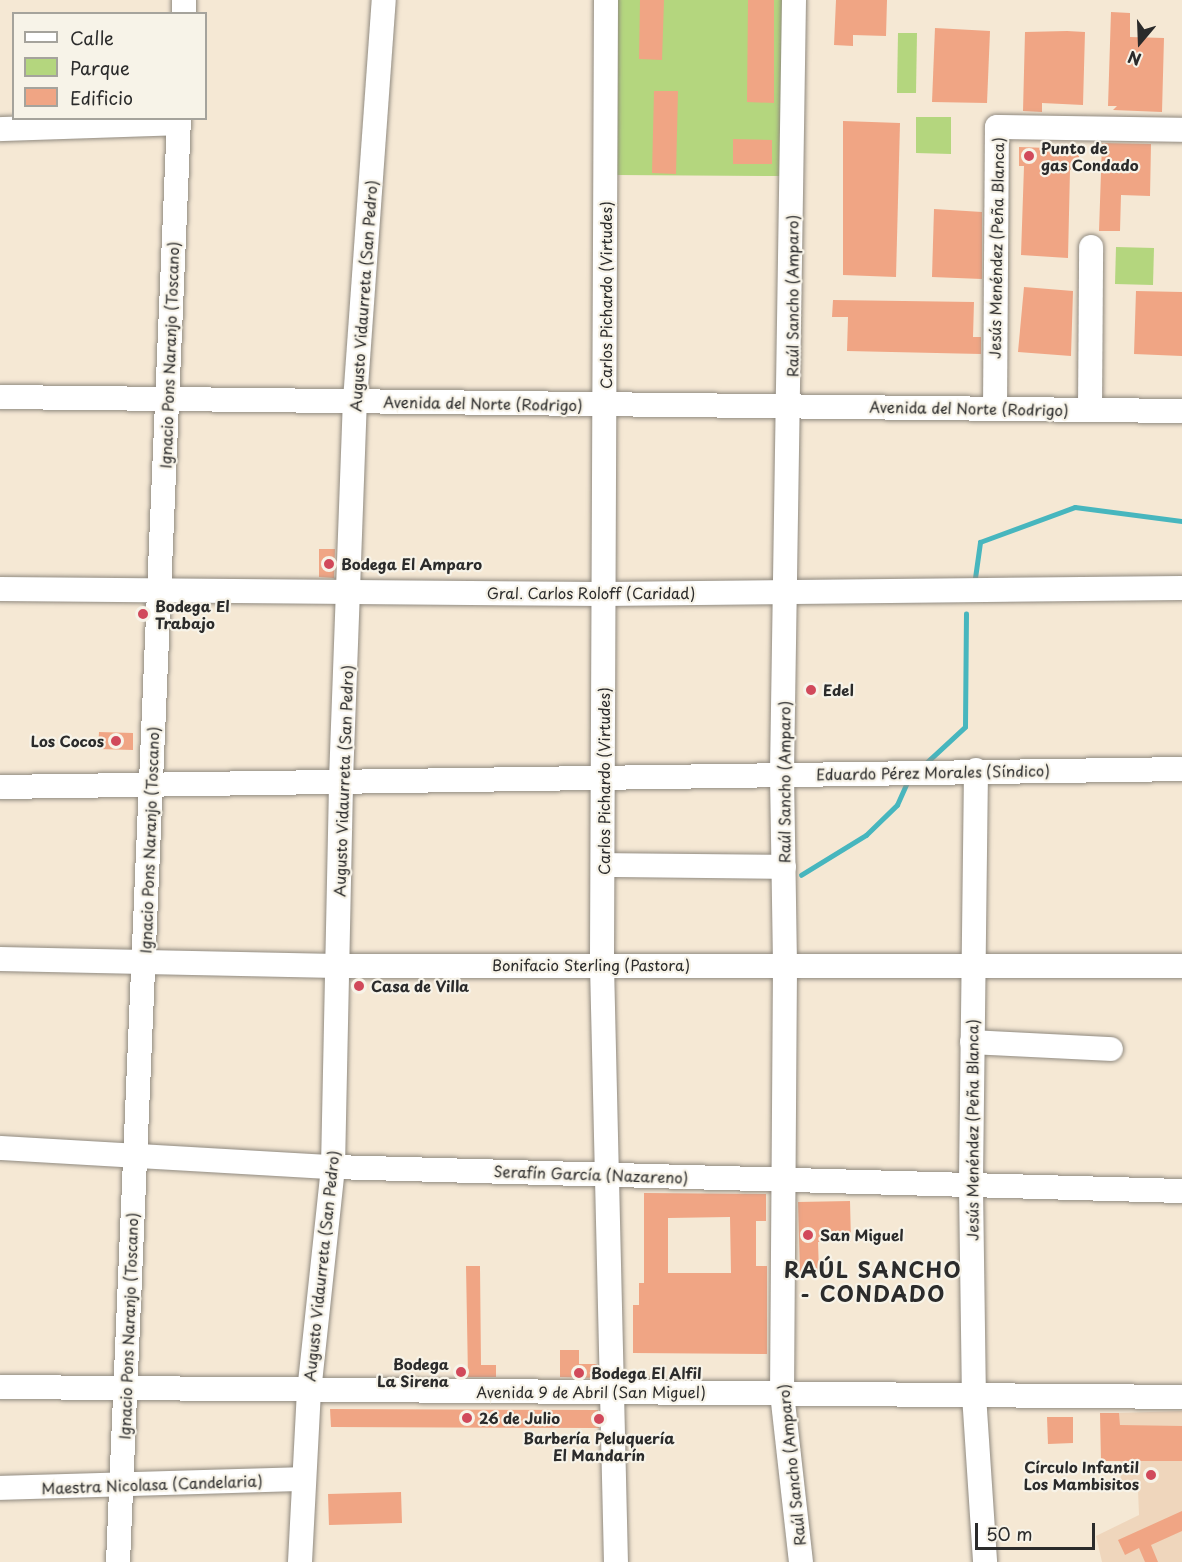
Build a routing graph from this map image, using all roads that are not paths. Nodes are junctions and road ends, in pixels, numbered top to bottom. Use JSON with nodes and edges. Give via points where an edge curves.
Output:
{"nodes":[{"id":1,"x":384,"y":0,"type":"edge"},
{"id":2,"x":606,"y":0,"type":"edge"},
{"id":3,"x":794,"y":0,"type":"edge"},
{"id":4,"x":179,"y":121,"type":"edge"},
{"id":5,"x":0,"y":129,"type":"edge"},
{"id":6,"x":1182,"y":130,"type":"edge"},
{"id":7,"x":1091,"y":247,"type":"dead end"},
{"id":8,"x":0,"y":397,"type":"edge"},
{"id":9,"x":167,"y":399,"type":"junction"},
{"id":10,"x":355,"y":401,"type":"junction"},
{"id":11,"x":606,"y":404,"type":"junction"},
{"id":12,"x":791,"y":406,"type":"junction"},
{"id":13,"x":995,"y":409,"type":"junction"},
{"id":14,"x":1090,"y":410,"type":"junction"},
{"id":15,"x":1182,"y":411,"type":"edge"},
{"id":16,"x":1182,"y":588,"type":"edge"},
{"id":17,"x":0,"y":589,"type":"edge"},
{"id":18,"x":785,"y":591,"type":"junction"},
{"id":19,"x":159,"y":592,"type":"junction"},
{"id":20,"x":350,"y":593,"type":"junction"},
{"id":21,"x":603,"y":594,"type":"junction"},
{"id":22,"x":0,"y":600,"type":"edge"},
{"id":23,"x":1182,"y":769,"type":"edge"},
{"id":24,"x":976,"y":770,"type":"junction"},
{"id":25,"x":782,"y":774,"type":"junction"},
{"id":26,"x":604,"y":776,"type":"junction"},
{"id":27,"x":341,"y":780,"type":"junction"},
{"id":28,"x":151,"y":782,"type":"junction"},
{"id":29,"x":0,"y":787,"type":"edge"},
{"id":30,"x":605,"y":865,"type":"junction"},
{"id":31,"x":784,"y":867,"type":"junction"},
{"id":32,"x":0,"y":959,"type":"edge"},
{"id":33,"x":144,"y":960,"type":"junction"},
{"id":34,"x":602,"y":965,"type":"junction"},
{"id":35,"x":337,"y":966,"type":"junction"},
{"id":36,"x":785,"y":966,"type":"junction"},
{"id":37,"x":1182,"y":966,"type":"edge"},
{"id":38,"x":973,"y":967,"type":"junction"},
{"id":39,"x":972,"y":1042,"type":"junction"},
{"id":40,"x":1111,"y":1049,"type":"dead end"},
{"id":41,"x":0,"y":1148,"type":"edge"},
{"id":42,"x":135,"y":1158,"type":"junction"},
{"id":43,"x":333,"y":1167,"type":"junction"},
{"id":44,"x":606,"y":1175,"type":"junction"},
{"id":45,"x":784,"y":1179,"type":"junction"},
{"id":46,"x":971,"y":1187,"type":"junction"},
{"id":47,"x":1182,"y":1191,"type":"edge"},
{"id":48,"x":0,"y":1388,"type":"edge"},
{"id":49,"x":126,"y":1390,"type":"junction"},
{"id":50,"x":309,"y":1392,"type":"junction"},
{"id":51,"x":613,"y":1392,"type":"junction"},
{"id":52,"x":782,"y":1393,"type":"junction"},
{"id":53,"x":974,"y":1395,"type":"junction"},
{"id":54,"x":1182,"y":1397,"type":"edge"},
{"id":55,"x":304,"y":1479,"type":"junction"},
{"id":56,"x":122,"y":1484,"type":"junction"},
{"id":57,"x":0,"y":1488,"type":"edge"},
{"id":58,"x":118,"y":1562,"type":"edge"},
{"id":59,"x":300,"y":1562,"type":"edge"},
{"id":60,"x":616,"y":1562,"type":"edge"},
{"id":61,"x":801,"y":1562,"type":"edge"},
{"id":62,"x":985,"y":1562,"type":"edge"}],
"edges":[{"from":1,"to":10,"type":"street","name":"Augusto Vidaurreta (San Pedro)"},
{"from":2,"to":11,"type":"street","name":"Carlos Pichardo (Virtudes)"},
{"from":3,"to":12,"type":"street","name":"Raúl Sancho (Amparo)"},
{"from":4,"to":5,"type":"street"},
{"from":4,"to":9,"type":"street","name":"Ignacio Pons Naranjo (Toscano)"},
{"from":6,"to":13,"type":"street","name":"Jesús Menéndez (Peña Blanca)","via":[[998,128]]},
{"from":7,"to":14,"type":"street"},
{"from":8,"to":9,"type":"street","name":"Avenida del Norte (Rodrigo)"},
{"from":9,"to":10,"type":"street","name":"Avenida del Norte (Rodrigo)"},
{"from":9,"to":19,"type":"street","name":"Ignacio Pons Naranjo (Toscano)"},
{"from":10,"to":11,"type":"street","name":"Avenida del Norte (Rodrigo)"},
{"from":10,"to":20,"type":"street","name":"Augusto Vidaurreta (San Pedro)"},
{"from":11,"to":12,"type":"street","name":"Avenida del Norte (Rodrigo)"},
{"from":11,"to":21,"type":"street","name":"Carlos Pichardo (Virtudes)"},
{"from":12,"to":13,"type":"street","name":"Avenida del Norte (Rodrigo)"},
{"from":12,"to":18,"type":"street","name":"Raúl Sancho (Amparo)"},
{"from":13,"to":14,"type":"street","name":"Avenida del Norte (Rodrigo)"},
{"from":14,"to":15,"type":"street","name":"Avenida del Norte (Rodrigo)"},
{"from":16,"to":18,"type":"street","name":"Gral. Carlos Roloff (Caridad)"},
{"from":17,"to":19,"type":"street","name":"Gral. Carlos Roloff (Caridad)"},
{"from":17,"to":22,"type":"street"},
{"from":18,"to":21,"type":"street","name":"Gral. Carlos Roloff (Caridad)"},
{"from":18,"to":25,"type":"street","name":"Raúl Sancho (Amparo)"},
{"from":19,"to":20,"type":"street","name":"Gral. Carlos Roloff (Caridad)"},
{"from":19,"to":28,"type":"street","name":"Ignacio Pons Naranjo (Toscano)"},
{"from":20,"to":21,"type":"street","name":"Gral. Carlos Roloff (Caridad)"},
{"from":20,"to":27,"type":"street","name":"Augusto Vidaurreta (San Pedro)"},
{"from":21,"to":26,"type":"street","name":"Carlos Pichardo (Virtudes)"},
{"from":23,"to":24,"type":"street","name":"Eduardo Pérez Morales (Síndico)"},
{"from":24,"to":25,"type":"street","name":"Eduardo Pérez Morales (Síndico)"},
{"from":24,"to":38,"type":"street","name":"Jesús Menéndez (Peña Blanca)"},
{"from":25,"to":26,"type":"street","name":"Eduardo Pérez Morales (Síndico)"},
{"from":25,"to":31,"type":"street","name":"Raúl Sancho (Amparo)"},
{"from":26,"to":27,"type":"street","name":"Eduardo Pérez Morales (Síndico)"},
{"from":26,"to":30,"type":"street","name":"Carlos Pichardo (Virtudes)"},
{"from":27,"to":28,"type":"street","name":"Eduardo Pérez Morales (Síndico)"},
{"from":27,"to":35,"type":"street","name":"Augusto Vidaurreta (San Pedro)"},
{"from":28,"to":29,"type":"street","name":"Eduardo Pérez Morales (Síndico)"},
{"from":28,"to":33,"type":"street","name":"Ignacio Pons Naranjo (Toscano)"},
{"from":30,"to":31,"type":"street"},
{"from":30,"to":34,"type":"street","name":"Carlos Pichardo (Virtudes)"},
{"from":31,"to":36,"type":"street","name":"Raúl Sancho (Amparo)"},
{"from":32,"to":33,"type":"street","name":"Bonifacio Sterling (Pastora)"},
{"from":33,"to":35,"type":"street","name":"Bonifacio Sterling (Pastora)"},
{"from":33,"to":42,"type":"street","name":"Ignacio Pons Naranjo (Toscano)"},
{"from":34,"to":35,"type":"street","name":"Bonifacio Sterling (Pastora)"},
{"from":34,"to":36,"type":"street","name":"Bonifacio Sterling (Pastora)"},
{"from":34,"to":44,"type":"street","name":"Carlos Pichardo (Virtudes)"},
{"from":35,"to":43,"type":"street","name":"Augusto Vidaurreta (San Pedro)"},
{"from":36,"to":38,"type":"street","name":"Bonifacio Sterling (Pastora)"},
{"from":36,"to":45,"type":"street","name":"Raúl Sancho (Amparo)"},
{"from":37,"to":38,"type":"street","name":"Bonifacio Sterling (Pastora)"},
{"from":38,"to":39,"type":"street","name":"Jesús Menéndez (Peña Blanca)"},
{"from":39,"to":40,"type":"street"},
{"from":39,"to":46,"type":"street","name":"Jesús Menéndez (Peña Blanca)"},
{"from":41,"to":42,"type":"street","name":"Serafín García (Nazareno)"},
{"from":42,"to":43,"type":"street","name":"Serafín García (Nazareno)"},
{"from":42,"to":49,"type":"street","name":"Ignacio Pons Naranjo (Toscano)"},
{"from":43,"to":44,"type":"street","name":"Serafín García (Nazareno)"},
{"from":43,"to":50,"type":"street","name":"Augusto Vidaurreta (San Pedro)"},
{"from":44,"to":45,"type":"street","name":"Serafín García (Nazareno)"},
{"from":44,"to":51,"type":"street","name":"Carlos Pichardo (Virtudes)"},
{"from":45,"to":46,"type":"street","name":"Serafín García (Nazareno)"},
{"from":45,"to":52,"type":"street","name":"Raúl Sancho (Amparo)"},
{"from":46,"to":47,"type":"street","name":"Serafín García (Nazareno)"},
{"from":46,"to":53,"type":"street","name":"Jesús Menéndez (Peña Blanca)"},
{"from":48,"to":49,"type":"street","name":"Avenida 9 de Abril (San Miguel)"},
{"from":49,"to":50,"type":"street","name":"Avenida 9 de Abril (San Miguel)"},
{"from":49,"to":56,"type":"street","name":"Ignacio Pons Naranjo (Toscano)"},
{"from":50,"to":51,"type":"street","name":"Avenida 9 de Abril (San Miguel)"},
{"from":50,"to":55,"type":"street","name":"Augusto Vidaurreta (San Pedro)"},
{"from":51,"to":52,"type":"street","name":"Avenida 9 de Abril (San Miguel)"},
{"from":51,"to":60,"type":"street","name":"Carlos Pichardo (Virtudes)"},
{"from":52,"to":53,"type":"street","name":"Avenida 9 de Abril (San Miguel)"},
{"from":52,"to":61,"type":"street","name":"Raúl Sancho (Amparo)"},
{"from":53,"to":54,"type":"street","name":"Avenida 9 de Abril (San Miguel)"},
{"from":53,"to":62,"type":"street","name":"Jesús Menéndez (Peña Blanca)"},
{"from":55,"to":56,"type":"street","name":"Maestra Nicolasa (Candelaria)"},
{"from":55,"to":59,"type":"street","name":"Augusto Vidaurreta (San Pedro)"},
{"from":56,"to":57,"type":"street","name":"Maestra Nicolasa (Candelaria)"},
{"from":56,"to":58,"type":"street","name":"Ignacio Pons Naranjo (Toscano)"}]}
